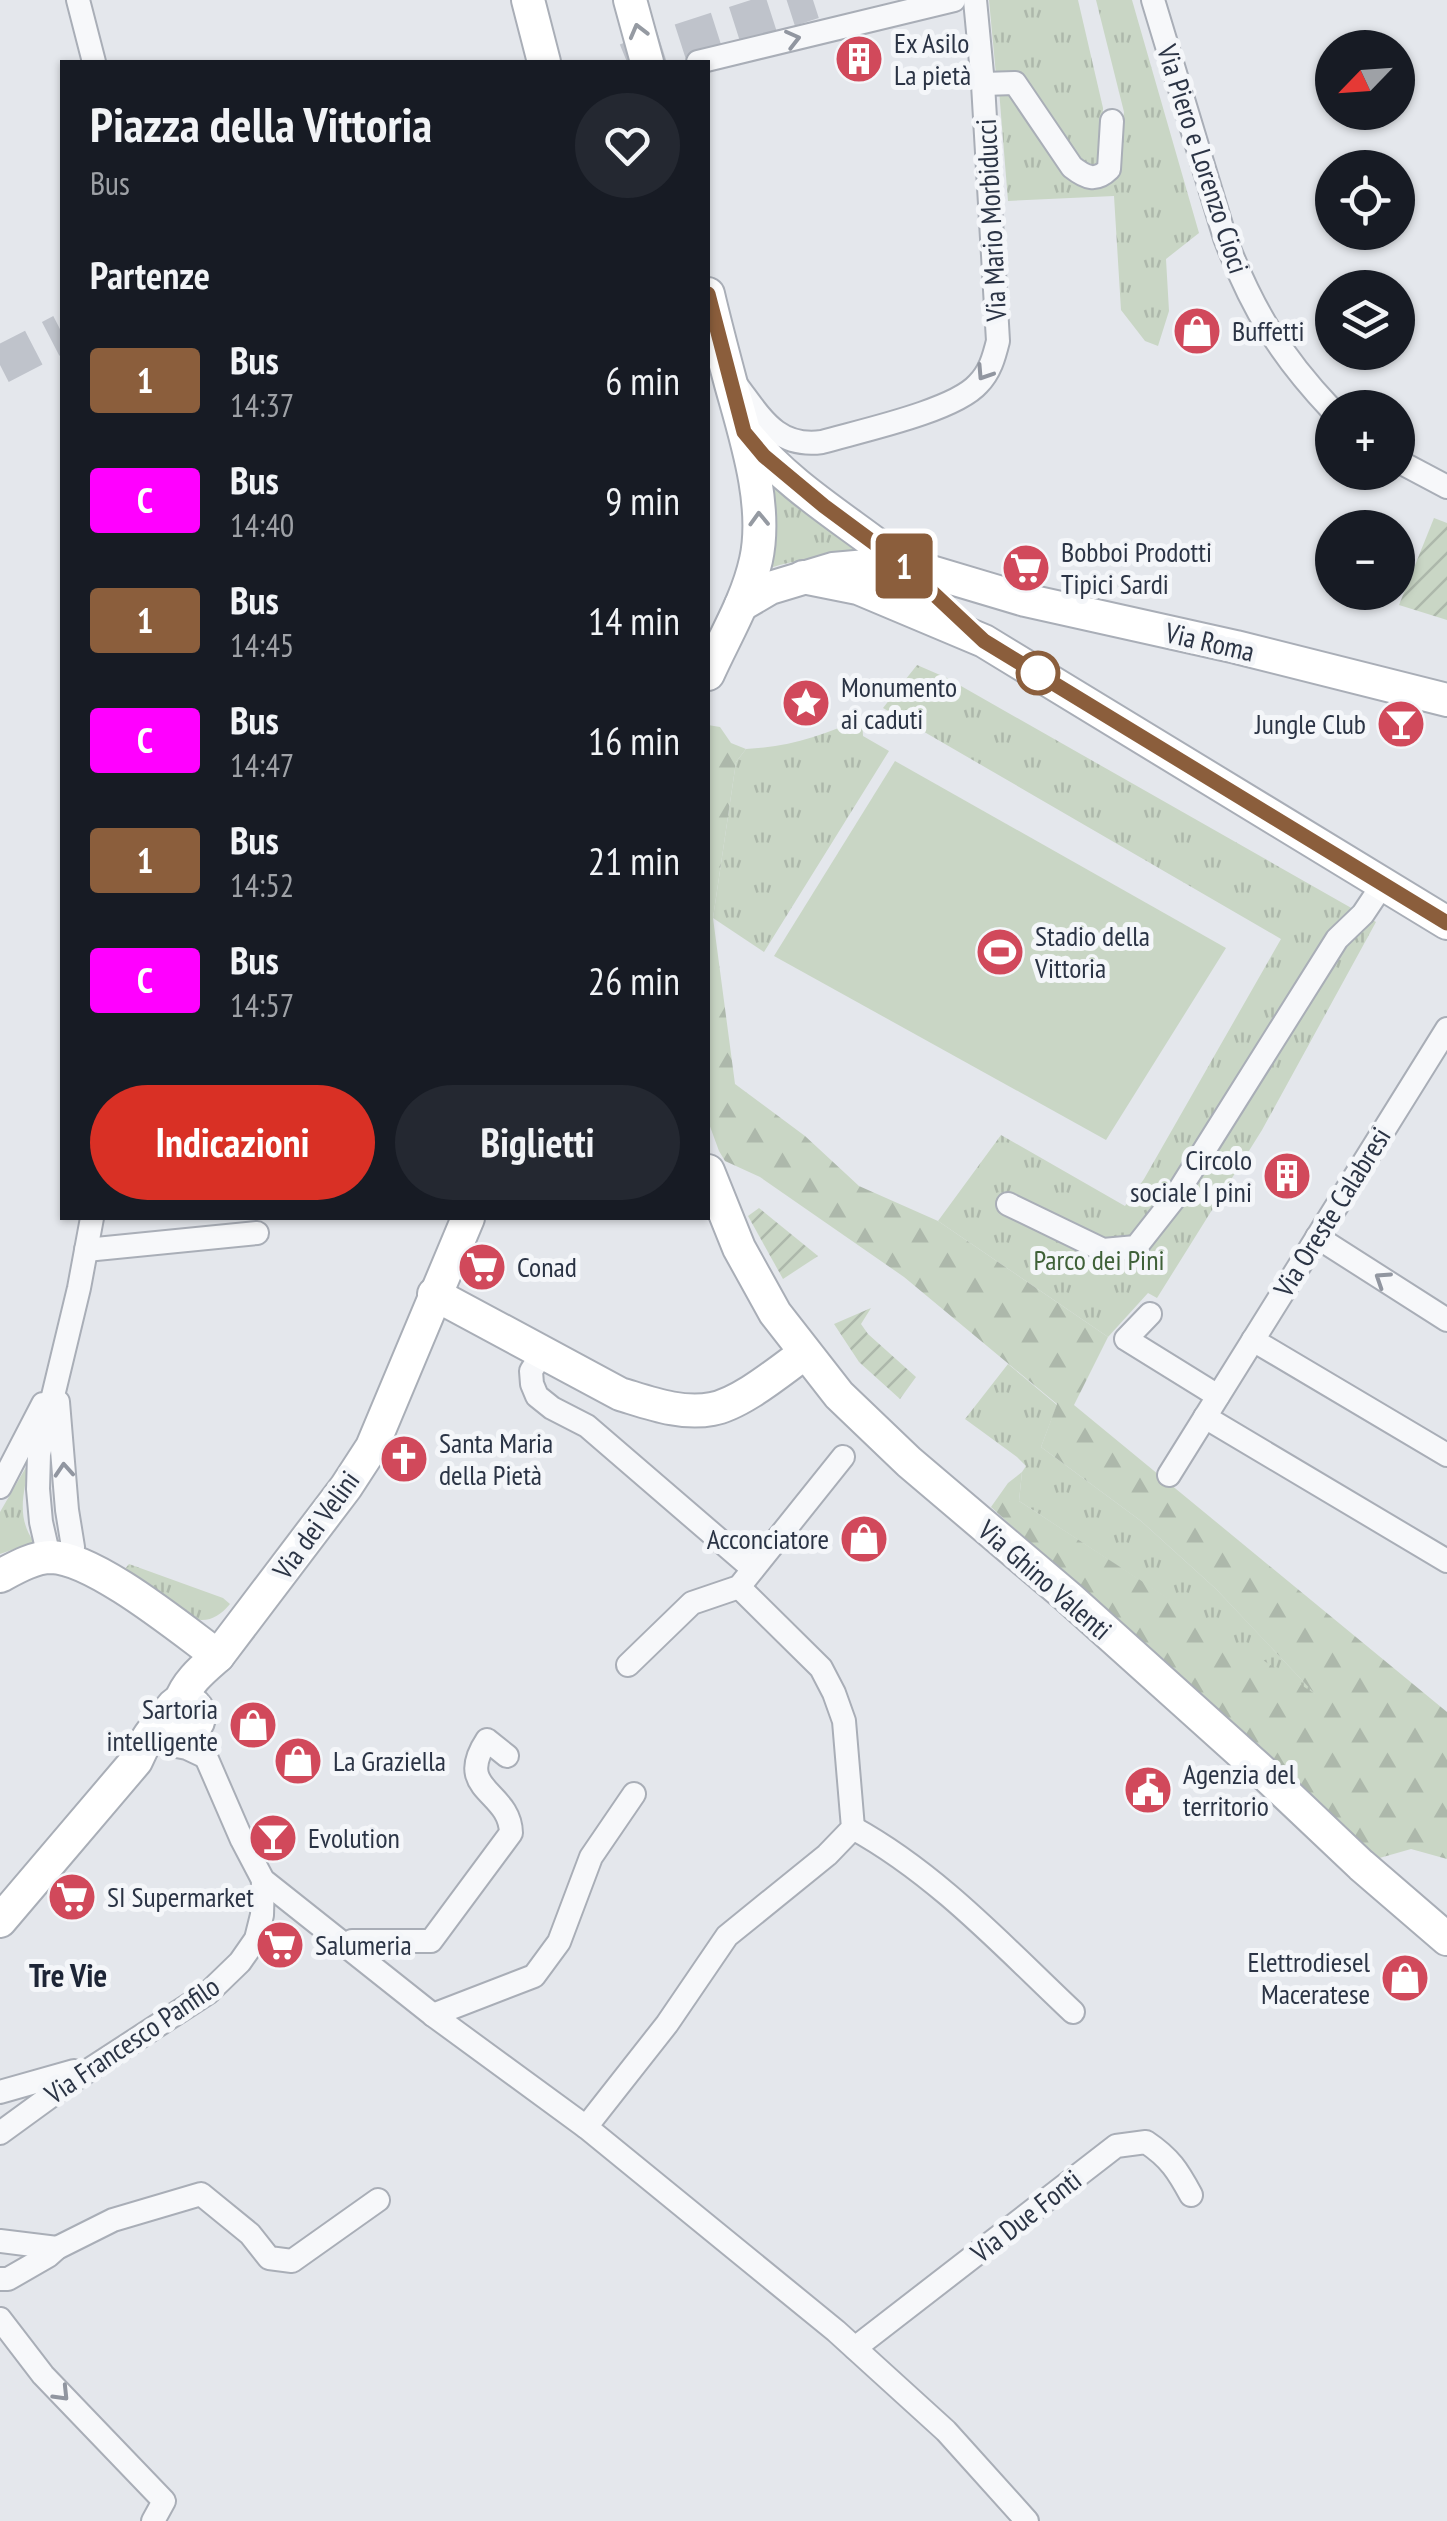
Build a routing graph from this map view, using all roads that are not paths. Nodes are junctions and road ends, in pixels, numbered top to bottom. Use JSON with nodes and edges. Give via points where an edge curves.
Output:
{"nodes":[{"id":1,"x":78,"y":0,"type":"edge"},
{"id":2,"x":528,"y":0,"type":"edge"},
{"id":3,"x":630,"y":0,"type":"edge"},
{"id":4,"x":954,"y":0,"type":"edge"},
{"id":5,"x":974,"y":0,"type":"edge"},
{"id":6,"x":1152,"y":0,"type":"edge"},
{"id":7,"x":93,"y":60,"type":"edge"},
{"id":8,"x":543,"y":60,"type":"edge"},
{"id":9,"x":645,"y":60,"type":"edge"},
{"id":10,"x":706,"y":60,"type":"edge"},
{"id":11,"x":983,"y":84,"type":"junction"},
{"id":12,"x":1112,"y":122,"type":"dead end"},
{"id":13,"x":710,"y":302,"type":"edge"},
{"id":14,"x":729,"y":375,"type":"junction"},
{"id":15,"x":1315,"y":391,"type":"edge"},
{"id":16,"x":744,"y":432,"type":"junction"},
{"id":17,"x":1415,"y":470,"type":"edge"},
{"id":18,"x":1447,"y":487,"type":"edge"},
{"id":19,"x":901,"y":563,"type":"junction"},
{"id":20,"x":803,"y":577,"type":"junction"},
{"id":21,"x":742,"y":605,"type":"junction"},
{"id":22,"x":984,"y":641,"type":"junction"},
{"id":23,"x":710,"y":668,"type":"edge"},
{"id":24,"x":1447,"y":700,"type":"edge"},
{"id":25,"x":1383,"y":884,"type":"junction"},
{"id":26,"x":1447,"y":923,"type":"edge"},
{"id":27,"x":1447,"y":1029,"type":"edge"},
{"id":28,"x":710,"y":1175,"type":"edge"},
{"id":29,"x":1008,"y":1204,"type":"dead end"},
{"id":30,"x":92,"y":1220,"type":"edge"},
{"id":31,"x":467,"y":1220,"type":"edge"},
{"id":32,"x":257,"y":1232,"type":"dead end"},
{"id":33,"x":1317,"y":1237,"type":"junction"},
{"id":34,"x":86,"y":1250,"type":"junction"},
{"id":35,"x":434,"y":1294,"type":"junction"},
{"id":36,"x":1150,"y":1314,"type":"dead end"},
{"id":37,"x":1447,"y":1320,"type":"edge"},
{"id":38,"x":1253,"y":1340,"type":"junction"},
{"id":39,"x":543,"y":1352,"type":"junction"},
{"id":40,"x":805,"y":1353,"type":"junction"},
{"id":41,"x":57,"y":1379,"type":"junction"},
{"id":42,"x":1218,"y":1396,"type":"junction"},
{"id":43,"x":1205,"y":1417,"type":"junction"},
{"id":44,"x":1447,"y":1455,"type":"edge"},
{"id":45,"x":843,"y":1457,"type":"dead end"},
{"id":46,"x":1168,"y":1475,"type":"dead end"},
{"id":47,"x":0,"y":1486,"type":"edge"},
{"id":48,"x":61,"y":1559,"type":"junction"},
{"id":49,"x":1447,"y":1561,"type":"edge"},
{"id":50,"x":0,"y":1576,"type":"edge"},
{"id":51,"x":746,"y":1578,"type":"junction"},
{"id":52,"x":218,"y":1656,"type":"junction"},
{"id":53,"x":628,"y":1665,"type":"dead end"},
{"id":54,"x":186,"y":1727,"type":"junction"},
{"id":55,"x":507,"y":1756,"type":"dead end"},
{"id":56,"x":634,"y":1794,"type":"dead end"},
{"id":57,"x":853,"y":1828,"type":"junction"},
{"id":58,"x":263,"y":1880,"type":"junction"},
{"id":59,"x":0,"y":1922,"type":"edge"},
{"id":60,"x":1447,"y":1939,"type":"edge"},
{"id":61,"x":347,"y":1947,"type":"junction"},
{"id":62,"x":1074,"y":2012,"type":"dead end"},
{"id":63,"x":433,"y":2014,"type":"junction"},
{"id":64,"x":106,"y":2060,"type":"junction"},
{"id":65,"x":0,"y":2092,"type":"edge"},
{"id":66,"x":586,"y":2127,"type":"junction"},
{"id":67,"x":0,"y":2132,"type":"edge"},
{"id":68,"x":1192,"y":2196,"type":"dead end"},
{"id":69,"x":378,"y":2200,"type":"dead end"},
{"id":70,"x":0,"y":2241,"type":"edge"},
{"id":71,"x":57,"y":2248,"type":"junction"},
{"id":72,"x":0,"y":2280,"type":"edge"},
{"id":73,"x":0,"y":2319,"type":"edge"},
{"id":74,"x":856,"y":2348,"type":"junction"},
{"id":75,"x":153,"y":2521,"type":"edge"},
{"id":76,"x":1027,"y":2521,"type":"edge"}],
"edges":[{"from":1,"to":7,"type":"street"},
{"from":2,"to":8,"type":"main road"},
{"from":9,"to":3,"type":"main road","one_way":true},
{"from":10,"to":4,"type":"street","one_way":true},
{"from":5,"to":11,"type":"street","name":"Via Mario Morbiducci"},
{"from":6,"to":15,"type":"street","name":"Via Piero e Lorenzo Cioci","via":[[1238,273],[1266,328]]},
{"from":11,"to":12,"type":"street","via":[[1015,83],[1072,167],[1093,178],[1109,169]]},
{"from":11,"to":14,"type":"street","name":"Via Mario Morbiducci","one_way":true,"via":[[998,342],[981,382],[948,404],[808,444],[770,427]]},
{"from":13,"to":14,"type":"main road"},
{"from":14,"to":16,"type":"main road"},
{"from":16,"to":19,"type":"main road","via":[[764,456]]},
{"from":21,"to":16,"type":"main road","one_way":true,"via":[[759,536]]},
{"from":17,"to":18,"type":"street"},
{"from":19,"to":20,"type":"main road"},
{"from":19,"to":22,"type":"main road"},
{"from":19,"to":24,"type":"main road","name":"Via Roma"},
{"from":20,"to":21,"type":"main road"},
{"from":20,"to":22,"type":"main road","via":[[858,588]]},
{"from":21,"to":23,"type":"main road"},
{"from":22,"to":25,"type":"main road"},
{"from":25,"to":26,"type":"main road"},
{"from":25,"to":29,"type":"street","via":[[1337,939],[1136,1248],[1103,1250]]},
{"from":27,"to":33,"type":"street","name":"Via Oreste Calabresi"},
{"from":28,"to":40,"type":"main road","name":"Via Ghino Valenti","via":[[739,1248]]},
{"from":30,"to":34,"type":"street"},
{"from":31,"to":35,"type":"main road","name":"Via dei Velini"},
{"from":32,"to":34,"type":"street"},
{"from":37,"to":33,"type":"street","one_way":true},
{"from":33,"to":38,"type":"street","name":"Via Oreste Calabresi"},
{"from":34,"to":41,"type":"street"},
{"from":35,"to":39,"type":"main road"},
{"from":35,"to":52,"type":"main road","name":"Via dei Velini","via":[[372,1447]]},
{"from":36,"to":42,"type":"street","via":[[1126,1340]]},
{"from":38,"to":42,"type":"street","name":"Via Oreste Calabresi"},
{"from":38,"to":44,"type":"street"},
{"from":39,"to":40,"type":"main road","via":[[620,1394],[684,1411],[715,1409]]},
{"from":39,"to":51,"type":"street","via":[[531,1371],[536,1396],[587,1426]]},
{"from":40,"to":60,"type":"main road","name":"Via Ghino Valenti","via":[[909,1462]]},
{"from":41,"to":47,"type":"street"},
{"from":41,"to":48,"type":"street","via":[[74,1547]]},
{"from":42,"to":43,"type":"street","name":"Via Oreste Calabresi"},
{"from":43,"to":46,"type":"street","name":"Via Oreste Calabresi"},
{"from":43,"to":49,"type":"street"},
{"from":45,"to":51,"type":"street"},
{"from":48,"to":50,"type":"main road","via":[[24,1564]]},
{"from":48,"to":52,"type":"main road","via":[[122,1587]]},
{"from":51,"to":53,"type":"street","via":[[692,1603]]},
{"from":51,"to":57,"type":"street","via":[[834,1693],[844,1721]]},
{"from":52,"to":54,"type":"main road","name":"Via dei Velini"},
{"from":54,"to":58,"type":"street"},
{"from":54,"to":59,"type":"main road","name":"Via dei Velini","via":[[149,1736],[136,1761]]},
{"from":55,"to":61,"type":"street","via":[[488,1740],[474,1768],[506,1811],[511,1834],[432,1941]]},
{"from":56,"to":63,"type":"street","via":[[591,1858],[559,1942],[534,1976]]},
{"from":57,"to":62,"type":"street","via":[[925,1876]]},
{"from":57,"to":66,"type":"street","via":[[727,1936]]},
{"from":58,"to":61,"type":"street"},
{"from":58,"to":64,"type":"street","name":"Via Francesco Panfilo","via":[[256,1939],[240,1962],[209,1992]]},
{"from":61,"to":63,"type":"street"},
{"from":63,"to":66,"type":"street"},
{"from":64,"to":65,"type":"street"},
{"from":64,"to":67,"type":"street","name":"Via Francesco Panfilo"},
{"from":66,"to":74,"type":"street"},
{"from":68,"to":74,"type":"street","name":"Via Due Fonti","via":[[1162,2152],[1146,2142],[1116,2146]]},
{"from":69,"to":71,"type":"street","via":[[292,2261],[269,2258],[202,2194],[113,2220]]},
{"from":70,"to":71,"type":"street"},
{"from":71,"to":72,"type":"street"},
{"from":73,"to":75,"type":"street","one_way":true,"via":[[43,2375],[164,2501]]},
{"from":74,"to":76,"type":"street","via":[[946,2431]]}]}
